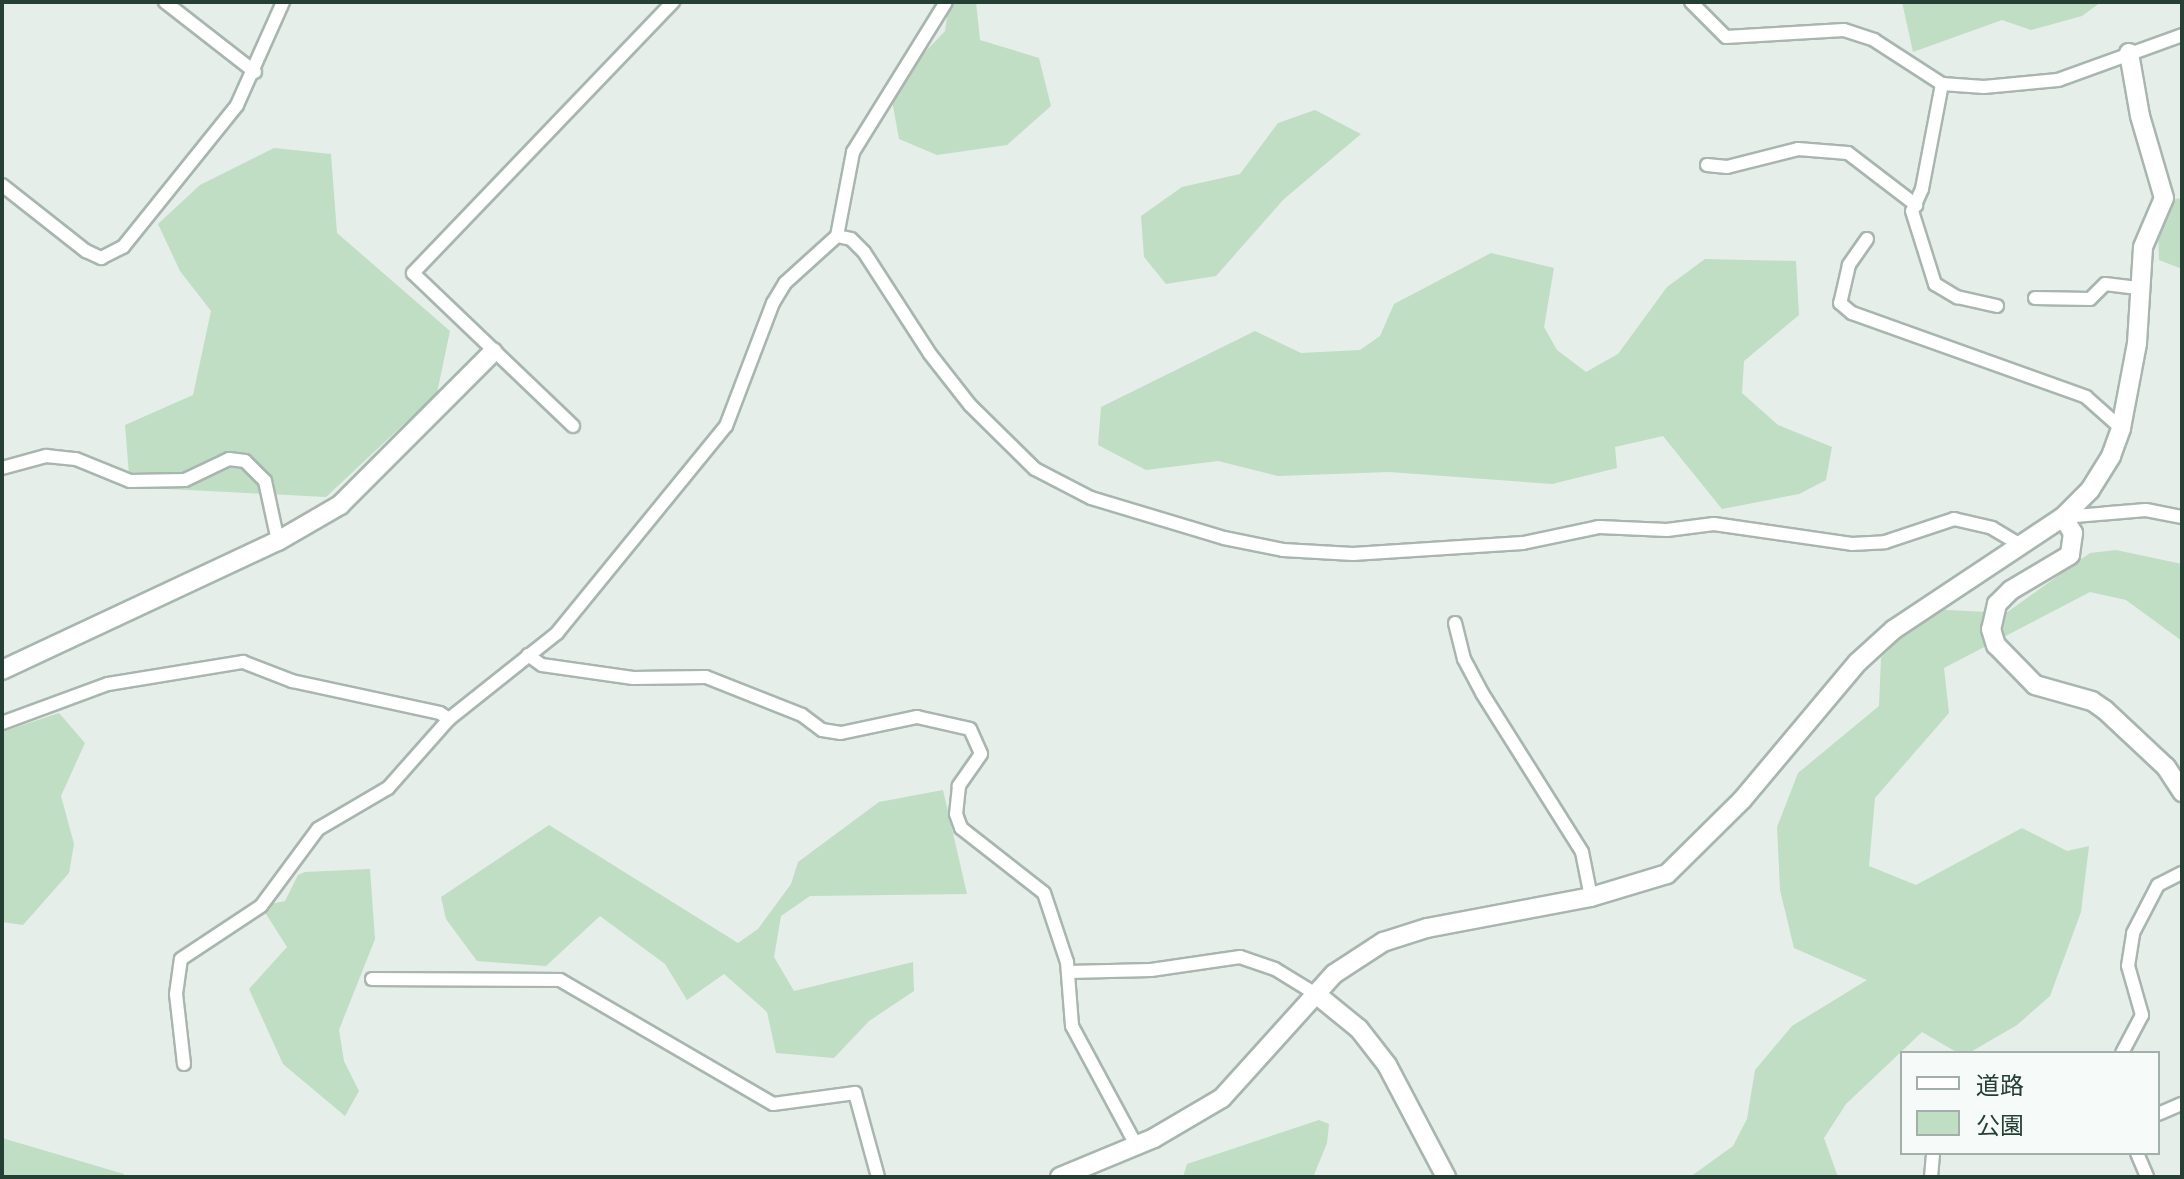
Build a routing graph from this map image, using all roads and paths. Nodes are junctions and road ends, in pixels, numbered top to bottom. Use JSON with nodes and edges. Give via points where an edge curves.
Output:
{"nodes":[{"id":1,"x":165,"y":2,"type":"edge"},
{"id":2,"x":283,"y":2,"type":"edge"},
{"id":3,"x":673,"y":2,"type":"edge"},
{"id":4,"x":946,"y":2,"type":"edge"},
{"id":5,"x":1691,"y":2,"type":"edge"},
{"id":6,"x":2182,"y":35,"type":"edge"},
{"id":7,"x":2129,"y":53,"type":"junction"},
{"id":8,"x":255,"y":72,"type":"junction"},
{"id":9,"x":1942,"y":84,"type":"junction"},
{"id":10,"x":1707,"y":165,"type":"dead end"},
{"id":11,"x":2,"y":185,"type":"edge"},
{"id":12,"x":1916,"y":205,"type":"junction"},
{"id":13,"x":837,"y":236,"type":"junction"},
{"id":14,"x":1867,"y":239,"type":"dead end"},
{"id":15,"x":2140,"y":288,"type":"junction"},
{"id":16,"x":2035,"y":298,"type":"dead end"},
{"id":17,"x":1997,"y":306,"type":"dead end"},
{"id":18,"x":493,"y":352,"type":"junction"},
{"id":19,"x":573,"y":426,"type":"dead end"},
{"id":20,"x":2121,"y":428,"type":"junction"},
{"id":21,"x":2,"y":468,"type":"edge"},
{"id":22,"x":2063,"y":517,"type":"junction"},
{"id":23,"x":2182,"y":517,"type":"edge"},
{"id":24,"x":278,"y":541,"type":"junction"},
{"id":25,"x":2019,"y":544,"type":"junction"},
{"id":26,"x":1455,"y":623,"type":"dead end"},
{"id":27,"x":528,"y":655,"type":"junction"},
{"id":28,"x":2,"y":670,"type":"edge"},
{"id":29,"x":449,"y":719,"type":"junction"},
{"id":30,"x":2,"y":723,"type":"edge"},
{"id":31,"x":2182,"y":792,"type":"edge"},
{"id":32,"x":2182,"y":873,"type":"edge"},
{"id":33,"x":1591,"y":897,"type":"junction"},
{"id":34,"x":1068,"y":972,"type":"junction"},
{"id":35,"x":372,"y":979,"type":"dead end"},
{"id":36,"x":1316,"y":994,"type":"junction"},
{"id":37,"x":2123,"y":1051,"type":"edge"},
{"id":38,"x":184,"y":1064,"type":"dead end"},
{"id":39,"x":2182,"y":1104,"type":"edge"},
{"id":40,"x":2160,"y":1113,"type":"edge"},
{"id":41,"x":1136,"y":1145,"type":"junction"},
{"id":42,"x":1933,"y":1155,"type":"edge"},
{"id":43,"x":2138,"y":1155,"type":"edge"},
{"id":44,"x":878,"y":1177,"type":"edge"},
{"id":45,"x":1060,"y":1177,"type":"edge"},
{"id":46,"x":1446,"y":1177,"type":"edge"},
{"id":47,"x":1931,"y":1177,"type":"edge"},
{"id":48,"x":2147,"y":1177,"type":"edge"}],
"edges":[{"from":1,"to":8,"type":"street"},
{"from":2,"to":8,"type":"street"},
{"from":3,"to":18,"type":"street","via":[[413,273]]},
{"from":4,"to":13,"type":"street","via":[[853,152]]},
{"from":5,"to":9,"type":"street","via":[[1726,37],[1844,30],[1874,40]]},
{"from":6,"to":7,"type":"street"},
{"from":7,"to":9,"type":"street","via":[[2058,80],[1984,87]]},
{"from":7,"to":15,"type":"street","via":[[2140,116],[2164,198],[2143,247]]},
{"from":8,"to":11,"type":"street","via":[[237,105],[123,247],[110,256],[86,251]]},
{"from":9,"to":12,"type":"street"},
{"from":10,"to":12,"type":"street","via":[[1727,167],[1798,149],[1848,153]]},
{"from":12,"to":17,"type":"street","via":[[1912,211],[1935,284],[1957,297]]},
{"from":13,"to":25,"type":"street","via":[[851,239],[864,252],[970,405],[1035,469],[1091,498],[1224,538],[1283,550],[1353,554],[1523,543],[1599,527],[1667,530],[1714,524],[1852,544],[1885,542],[1954,519],[1992,528]]},
{"from":13,"to":27,"type":"street","via":[[785,283],[773,303],[726,426],[585,601]]},
{"from":14,"to":20,"type":"street","via":[[1849,265],[1840,303],[1852,313],[2086,397]]},
{"from":15,"to":16,"type":"street","via":[[2105,284],[2090,299]]},
{"from":15,"to":20,"type":"street","via":[[2137,343]]},
{"from":18,"to":19,"type":"street"},
{"from":18,"to":24,"type":"street","via":[[340,505]]},
{"from":20,"to":22,"type":"street","via":[[2097,479]]},
{"from":21,"to":24,"type":"street","via":[[46,456],[76,459],[130,481],[185,480],[229,459],[245,461],[265,481]]},
{"from":22,"to":23,"type":"street","via":[[2146,510]]},
{"from":22,"to":25,"type":"street"},
{"from":22,"to":31,"type":"street","via":[[2073,533],[2070,555],[1997,604],[1991,629],[1996,645],[2035,685],[2092,701],[2105,710],[2166,767]]},
{"from":24,"to":28,"type":"street"},
{"from":25,"to":33,"type":"street","via":[[1914,612],[1858,662],[1742,800],[1667,874]]},
{"from":26,"to":33,"type":"street","via":[[1464,659],[1482,693],[1582,852]]},
{"from":27,"to":29,"type":"street"},
{"from":27,"to":34,"type":"street","via":[[542,665],[633,678],[706,677],[802,715],[822,730],[841,733],[917,717],[970,729],[981,754],[959,786],[956,814],[961,828],[1044,893]]},
{"from":29,"to":30,"type":"street","via":[[292,681],[243,662],[108,684]]},
{"from":29,"to":38,"type":"street","via":[[388,788],[318,829],[261,906],[181,959],[176,994]]},
{"from":32,"to":37,"type":"street","via":[[2158,885],[2133,933],[2128,966],[2142,1015]]},
{"from":33,"to":36,"type":"street","via":[[1427,928],[1383,942],[1334,974]]},
{"from":34,"to":36,"type":"street","via":[[1151,970],[1240,957],[1275,969]]},
{"from":34,"to":41,"type":"street","via":[[1072,1026]]},
{"from":35,"to":44,"type":"street","via":[[560,980],[773,1104],[855,1093]]},
{"from":36,"to":41,"type":"street","via":[[1222,1098],[1191,1120]]},
{"from":36,"to":46,"type":"street","via":[[1359,1029],[1387,1065]]},
{"from":39,"to":40,"type":"street"},
{"from":41,"to":45,"type":"street"},
{"from":42,"to":47,"type":"street"},
{"from":43,"to":48,"type":"street"}]}
